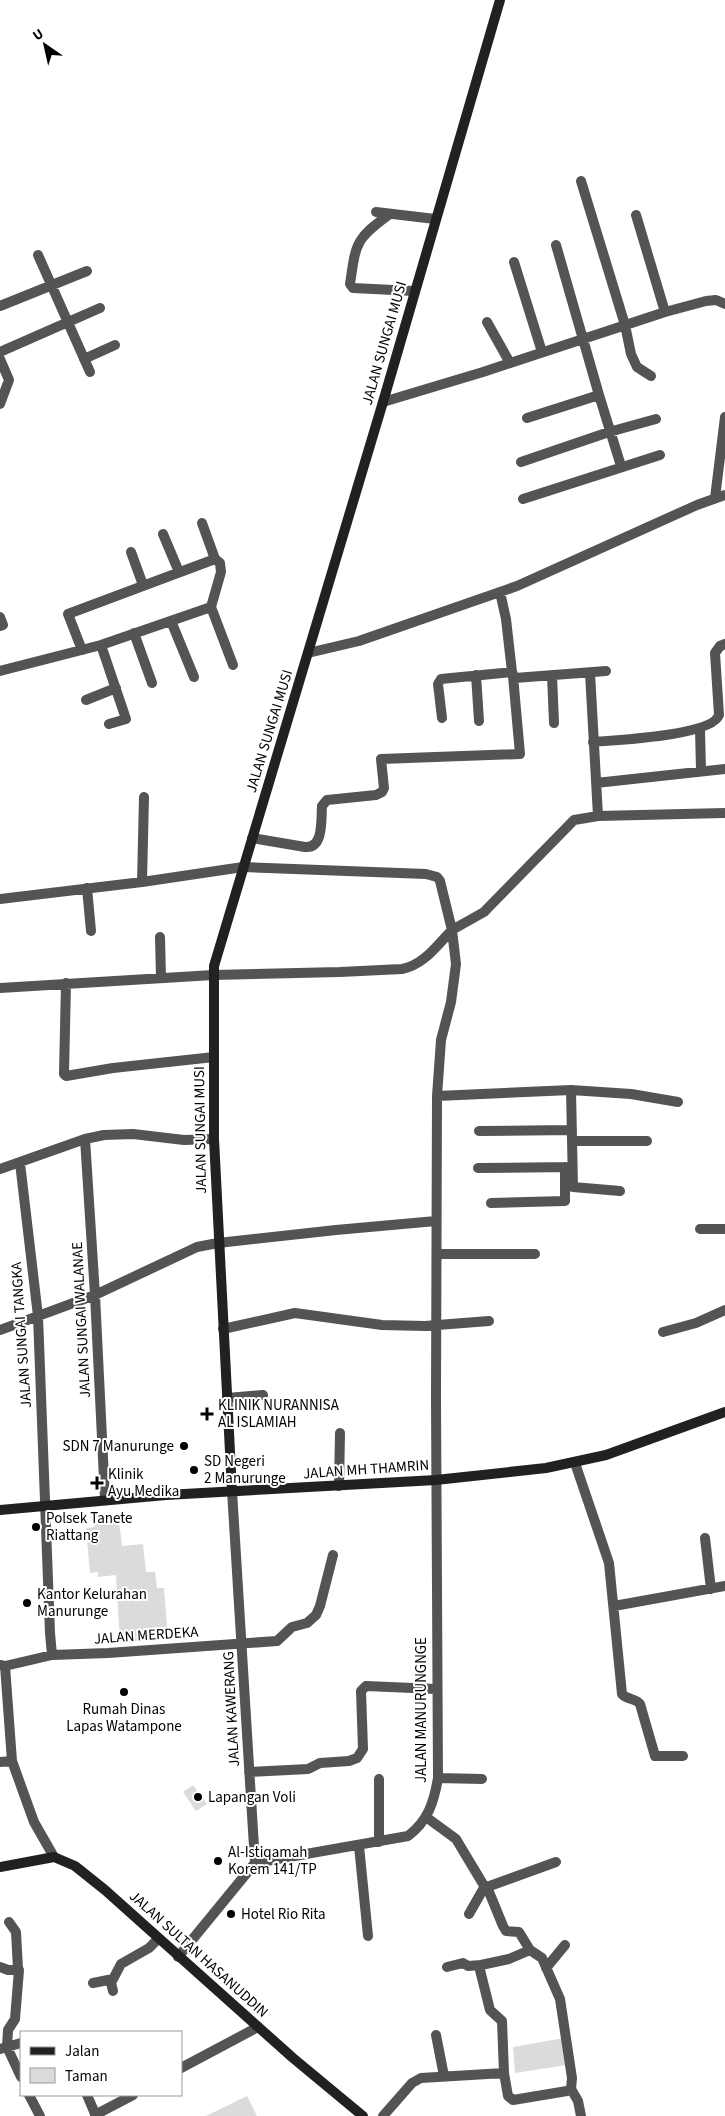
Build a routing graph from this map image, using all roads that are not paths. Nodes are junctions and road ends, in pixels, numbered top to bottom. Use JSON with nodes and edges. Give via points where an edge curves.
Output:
{"nodes":[{"id":1,"x":500,"y":0,"type":"edge"},
{"id":2,"x":582,"y":181,"type":"dead end"},
{"id":3,"x":376,"y":212,"type":"dead end"},
{"id":4,"x":390,"y":214,"type":"junction"},
{"id":5,"x":636,"y":215,"type":"dead end"},
{"id":6,"x":435,"y":219,"type":"junction"},
{"id":7,"x":556,"y":246,"type":"dead end"},
{"id":8,"x":38,"y":255,"type":"dead end"},
{"id":9,"x":514,"y":262,"type":"dead end"},
{"id":10,"x":86,"y":271,"type":"dead end"},
{"id":11,"x":51,"y":286,"type":"junction"},
{"id":12,"x":414,"y":291,"type":"junction"},
{"id":13,"x":725,"y":304,"type":"edge"},
{"id":14,"x":0,"y":306,"type":"edge"},
{"id":15,"x":100,"y":308,"type":"dead end"},
{"id":16,"x":665,"y":312,"type":"junction"},
{"id":17,"x":67,"y":322,"type":"junction"},
{"id":18,"x":488,"y":322,"type":"dead end"},
{"id":19,"x":625,"y":324,"type":"junction"},
{"id":20,"x":583,"y":338,"type":"junction"},
{"id":21,"x":115,"y":345,"type":"dead end"},
{"id":22,"x":0,"y":352,"type":"edge"},
{"id":23,"x":542,"y":352,"type":"junction"},
{"id":24,"x":0,"y":359,"type":"edge"},
{"id":25,"x":84,"y":359,"type":"junction"},
{"id":26,"x":510,"y":363,"type":"junction"},
{"id":27,"x":90,"y":372,"type":"dead end"},
{"id":28,"x":651,"y":376,"type":"dead end"},
{"id":29,"x":599,"y":395,"type":"junction"},
{"id":30,"x":383,"y":402,"type":"junction"},
{"id":31,"x":0,"y":404,"type":"edge"},
{"id":32,"x":725,"y":417,"type":"edge"},
{"id":33,"x":527,"y":418,"type":"dead end"},
{"id":34,"x":656,"y":419,"type":"dead end"},
{"id":35,"x":609,"y":432,"type":"junction"},
{"id":36,"x":660,"y":455,"type":"dead end"},
{"id":37,"x":521,"y":462,"type":"dead end"},
{"id":38,"x":621,"y":466,"type":"junction"},
{"id":39,"x":720,"y":496,"type":"edge"},
{"id":40,"x":523,"y":499,"type":"dead end"},
{"id":41,"x":202,"y":523,"type":"dead end"},
{"id":42,"x":163,"y":534,"type":"dead end"},
{"id":43,"x":131,"y":552,"type":"dead end"},
{"id":44,"x":215,"y":559,"type":"junction"},
{"id":45,"x":179,"y":572,"type":"junction"},
{"id":46,"x":143,"y":585,"type":"junction"},
{"id":47,"x":500,"y":592,"type":"junction"},
{"id":48,"x":211,"y":608,"type":"junction"},
{"id":49,"x":0,"y":617,"type":"edge"},
{"id":50,"x":171,"y":621,"type":"junction"},
{"id":51,"x":0,"y":626,"type":"edge"},
{"id":52,"x":134,"y":633,"type":"junction"},
{"id":53,"x":725,"y":644,"type":"edge"},
{"id":54,"x":101,"y":645,"type":"junction"},
{"id":55,"x":82,"y":650,"type":"junction"},
{"id":56,"x":308,"y":653,"type":"junction"},
{"id":57,"x":233,"y":665,"type":"dead end"},
{"id":58,"x":0,"y":671,"type":"edge"},
{"id":59,"x":606,"y":671,"type":"dead end"},
{"id":60,"x":590,"y":673,"type":"junction"},
{"id":61,"x":512,"y":674,"type":"junction"},
{"id":62,"x":476,"y":675,"type":"junction"},
{"id":63,"x":552,"y":676,"type":"junction"},
{"id":64,"x":194,"y":677,"type":"dead end"},
{"id":65,"x":152,"y":683,"type":"dead end"},
{"id":66,"x":116,"y":688,"type":"junction"},
{"id":67,"x":86,"y":700,"type":"dead end"},
{"id":68,"x":442,"y":718,"type":"dead end"},
{"id":69,"x":479,"y":721,"type":"dead end"},
{"id":70,"x":109,"y":724,"type":"dead end"},
{"id":71,"x":554,"y":724,"type":"dead end"},
{"id":72,"x":700,"y":729,"type":"junction"},
{"id":73,"x":593,"y":742,"type":"junction"},
{"id":74,"x":725,"y":768,"type":"edge"},
{"id":75,"x":701,"y":770,"type":"junction"},
{"id":76,"x":596,"y":783,"type":"junction"},
{"id":77,"x":144,"y":797,"type":"dead end"},
{"id":78,"x":725,"y":813,"type":"edge"},
{"id":79,"x":598,"y":816,"type":"junction"},
{"id":80,"x":252,"y":838,"type":"junction"},
{"id":81,"x":243,"y":867,"type":"junction"},
{"id":82,"x":142,"y":882,"type":"junction"},
{"id":83,"x":87,"y":888,"type":"junction"},
{"id":84,"x":0,"y":899,"type":"edge"},
{"id":85,"x":452,"y":930,"type":"junction"},
{"id":86,"x":91,"y":931,"type":"dead end"},
{"id":87,"x":160,"y":937,"type":"dead end"},
{"id":88,"x":213,"y":975,"type":"junction"},
{"id":89,"x":161,"y":978,"type":"junction"},
{"id":90,"x":66,"y":983,"type":"junction"},
{"id":91,"x":0,"y":988,"type":"edge"},
{"id":92,"x":214,"y":1057,"type":"junction"},
{"id":93,"x":570,"y":1090,"type":"junction"},
{"id":94,"x":437,"y":1096,"type":"junction"},
{"id":95,"x":678,"y":1102,"type":"dead end"},
{"id":96,"x":479,"y":1131,"type":"dead end"},
{"id":97,"x":572,"y":1136,"type":"junction"},
{"id":98,"x":85,"y":1139,"type":"junction"},
{"id":99,"x":214,"y":1139,"type":"junction"},
{"id":100,"x":647,"y":1141,"type":"dead end"},
{"id":101,"x":20,"y":1162,"type":"junction"},
{"id":102,"x":568,"y":1167,"type":"junction"},
{"id":103,"x":478,"y":1168,"type":"dead end"},
{"id":104,"x":0,"y":1169,"type":"edge"},
{"id":105,"x":620,"y":1191,"type":"dead end"},
{"id":106,"x":491,"y":1203,"type":"dead end"},
{"id":107,"x":436,"y":1221,"type":"junction"},
{"id":108,"x":700,"y":1229,"type":"dead end"},
{"id":109,"x":725,"y":1229,"type":"edge"},
{"id":110,"x":218,"y":1243,"type":"junction"},
{"id":111,"x":437,"y":1254,"type":"junction"},
{"id":112,"x":535,"y":1254,"type":"dead end"},
{"id":113,"x":95,"y":1295,"type":"junction"},
{"id":114,"x":725,"y":1310,"type":"edge"},
{"id":115,"x":38,"y":1316,"type":"junction"},
{"id":116,"x":489,"y":1321,"type":"dead end"},
{"id":117,"x":436,"y":1324,"type":"junction"},
{"id":118,"x":223,"y":1328,"type":"junction"},
{"id":119,"x":0,"y":1330,"type":"edge"},
{"id":120,"x":663,"y":1332,"type":"dead end"},
{"id":121,"x":263,"y":1395,"type":"dead end"},
{"id":122,"x":227,"y":1398,"type":"junction"},
{"id":123,"x":725,"y":1412,"type":"edge"},
{"id":124,"x":340,"y":1433,"type":"dead end"},
{"id":125,"x":575,"y":1463,"type":"junction"},
{"id":126,"x":436,"y":1480,"type":"junction"},
{"id":127,"x":339,"y":1486,"type":"junction"},
{"id":128,"x":232,"y":1491,"type":"junction"},
{"id":129,"x":105,"y":1500,"type":"junction"},
{"id":130,"x":45,"y":1506,"type":"junction"},
{"id":131,"x":0,"y":1510,"type":"edge"},
{"id":132,"x":705,"y":1538,"type":"dead end"},
{"id":133,"x":333,"y":1555,"type":"dead end"},
{"id":134,"x":725,"y":1586,"type":"edge"},
{"id":135,"x":711,"y":1589,"type":"junction"},
{"id":136,"x":614,"y":1606,"type":"junction"},
{"id":137,"x":242,"y":1642,"type":"junction"},
{"id":138,"x":52,"y":1655,"type":"junction"},
{"id":139,"x":2,"y":1665,"type":"edge"},
{"id":140,"x":436,"y":1689,"type":"junction"},
{"id":141,"x":683,"y":1756,"type":"dead end"},
{"id":142,"x":12,"y":1761,"type":"junction"},
{"id":143,"x":0,"y":1762,"type":"edge"},
{"id":144,"x":249,"y":1772,"type":"junction"},
{"id":145,"x":438,"y":1778,"type":"junction"},
{"id":146,"x":379,"y":1779,"type":"dead end"},
{"id":147,"x":482,"y":1779,"type":"dead end"},
{"id":148,"x":426,"y":1818,"type":"junction"},
{"id":149,"x":379,"y":1842,"type":"junction"},
{"id":150,"x":359,"y":1846,"type":"junction"},
{"id":151,"x":54,"y":1857,"type":"junction"},
{"id":152,"x":556,"y":1862,"type":"dead end"},
{"id":153,"x":255,"y":1863,"type":"junction"},
{"id":154,"x":0,"y":1867,"type":"edge"},
{"id":155,"x":486,"y":1887,"type":"junction"},
{"id":156,"x":469,"y":1914,"type":"dead end"},
{"id":157,"x":9,"y":1922,"type":"dead end"},
{"id":158,"x":368,"y":1936,"type":"dead end"},
{"id":159,"x":158,"y":1939,"type":"junction"},
{"id":160,"x":565,"y":1944,"type":"dead end"},
{"id":161,"x":530,"y":1950,"type":"junction"},
{"id":162,"x":178,"y":1958,"type":"junction"},
{"id":163,"x":481,"y":1965,"type":"junction"},
{"id":164,"x":0,"y":1967,"type":"edge"},
{"id":165,"x":447,"y":1967,"type":"dead end"},
{"id":166,"x":546,"y":1968,"type":"junction"},
{"id":167,"x":18,"y":1970,"type":"junction"},
{"id":168,"x":113,"y":1979,"type":"junction"},
{"id":169,"x":93,"y":1983,"type":"dead end"},
{"id":170,"x":113,"y":1991,"type":"dead end"},
{"id":171,"x":258,"y":2027,"type":"junction"},
{"id":172,"x":436,"y":2035,"type":"dead end"},
{"id":173,"x":20,"y":2043,"type":"edge"},
{"id":174,"x":4,"y":2048,"type":"edge"},
{"id":175,"x":182,"y":2067,"type":"edge"},
{"id":176,"x":504,"y":2073,"type":"junction"},
{"id":177,"x":20,"y":2076,"type":"edge"},
{"id":178,"x":444,"y":2076,"type":"junction"},
{"id":179,"x":571,"y":2089,"type":"junction"},
{"id":180,"x":30,"y":2096,"type":"edge"},
{"id":181,"x":87,"y":2096,"type":"edge"},
{"id":182,"x":131,"y":2096,"type":"edge"},
{"id":183,"x":96,"y":2115,"type":"edge"},
{"id":184,"x":40,"y":2116,"type":"edge"},
{"id":185,"x":363,"y":2116,"type":"edge"},
{"id":186,"x":383,"y":2116,"type":"edge"},
{"id":187,"x":581,"y":2116,"type":"edge"}],
"edges":[{"from":1,"to":6,"type":"street","name":"JALAN SUNGAI MUSI"},
{"from":2,"to":19,"type":"street"},
{"from":3,"to":4,"type":"street"},
{"from":4,"to":6,"type":"street"},
{"from":4,"to":12,"type":"street","via":[[364,234],[357,245],[350,284],[353,288]]},
{"from":5,"to":16,"type":"street"},
{"from":6,"to":12,"type":"street","name":"JALAN SUNGAI MUSI"},
{"from":7,"to":20,"type":"street"},
{"from":8,"to":11,"type":"street"},
{"from":9,"to":23,"type":"street"},
{"from":10,"to":11,"type":"street"},
{"from":11,"to":14,"type":"street"},
{"from":11,"to":17,"type":"street"},
{"from":12,"to":30,"type":"street","name":"JALAN SUNGAI MUSI"},
{"from":13,"to":16,"type":"street","via":[[716,300],[706,301]]},
{"from":15,"to":17,"type":"street"},
{"from":16,"to":19,"type":"street"},
{"from":17,"to":22,"type":"street"},
{"from":17,"to":25,"type":"street"},
{"from":18,"to":26,"type":"street"},
{"from":19,"to":20,"type":"street"},
{"from":19,"to":28,"type":"street","via":[[637,367]]},
{"from":20,"to":23,"type":"street"},
{"from":20,"to":29,"type":"street"},
{"from":21,"to":25,"type":"street"},
{"from":23,"to":26,"type":"street"},
{"from":24,"to":31,"type":"street","via":[[9,380]]},
{"from":25,"to":27,"type":"street"},
{"from":26,"to":30,"type":"street"},
{"from":29,"to":33,"type":"street"},
{"from":29,"to":35,"type":"street"},
{"from":30,"to":56,"type":"street","name":"JALAN SUNGAI MUSI"},
{"from":32,"to":39,"type":"street"},
{"from":34,"to":35,"type":"street"},
{"from":35,"to":37,"type":"street"},
{"from":35,"to":38,"type":"street"},
{"from":36,"to":38,"type":"street"},
{"from":38,"to":40,"type":"street"},
{"from":39,"to":47,"type":"street"},
{"from":41,"to":44,"type":"street"},
{"from":42,"to":45,"type":"street"},
{"from":43,"to":46,"type":"street"},
{"from":44,"to":45,"type":"street"},
{"from":44,"to":48,"type":"street","via":[[220,563],[221,572]]},
{"from":45,"to":46,"type":"street"},
{"from":46,"to":55,"type":"street","via":[[68,614]]},
{"from":47,"to":56,"type":"street","via":[[359,642]]},
{"from":47,"to":61,"type":"street"},
{"from":48,"to":50,"type":"street"},
{"from":48,"to":57,"type":"street"},
{"from":49,"to":51,"type":"street"},
{"from":50,"to":52,"type":"street"},
{"from":50,"to":64,"type":"street"},
{"from":52,"to":54,"type":"street"},
{"from":52,"to":65,"type":"street"},
{"from":53,"to":72,"type":"street","via":[[716,653],[719,715],[716,721]]},
{"from":54,"to":55,"type":"street"},
{"from":54,"to":66,"type":"street"},
{"from":55,"to":58,"type":"street"},
{"from":56,"to":80,"type":"street","name":"JALAN SUNGAI MUSI"},
{"from":59,"to":60,"type":"street"},
{"from":60,"to":63,"type":"street"},
{"from":60,"to":73,"type":"street"},
{"from":61,"to":62,"type":"street"},
{"from":61,"to":63,"type":"street","via":[[517,679]]},
{"from":61,"to":80,"type":"street","via":[[520,754],[381,759],[382,792],[324,802],[318,841],[311,848]]},
{"from":62,"to":68,"type":"street","via":[[439,681]]},
{"from":62,"to":69,"type":"street"},
{"from":63,"to":71,"type":"street"},
{"from":66,"to":67,"type":"street"},
{"from":66,"to":70,"type":"street","via":[[126,719]]},
{"from":72,"to":73,"type":"street"},
{"from":72,"to":75,"type":"street"},
{"from":73,"to":76,"type":"street"},
{"from":74,"to":75,"type":"street"},
{"from":75,"to":76,"type":"street"},
{"from":76,"to":79,"type":"street"},
{"from":77,"to":82,"type":"street"},
{"from":78,"to":79,"type":"street"},
{"from":79,"to":85,"type":"street","via":[[574,820],[484,912]]},
{"from":80,"to":81,"type":"street","name":"JALAN SUNGAI MUSI"},
{"from":81,"to":82,"type":"street","name":"JALAN MANURUNGNGE"},
{"from":81,"to":85,"type":"street","name":"JALAN MANURUNGNGE","via":[[432,875],[437,877],[442,887]]},
{"from":81,"to":88,"type":"street","name":"JALAN SUNGAI MUSI"},
{"from":82,"to":83,"type":"street","name":"JALAN MANURUNGNGE"},
{"from":83,"to":84,"type":"street","name":"JALAN MANURUNGNGE"},
{"from":83,"to":86,"type":"street"},
{"from":85,"to":88,"type":"street","via":[[412,967]]},
{"from":85,"to":94,"type":"street","name":"JALAN MANURUNGNGE","via":[[456,964],[441,1040]]},
{"from":87,"to":89,"type":"street"},
{"from":88,"to":89,"type":"street"},
{"from":88,"to":92,"type":"street","name":"JALAN SUNGAI MUSI"},
{"from":89,"to":90,"type":"street"},
{"from":90,"to":91,"type":"street"},
{"from":90,"to":92,"type":"street","via":[[66,1076]]},
{"from":92,"to":99,"type":"street","name":"JALAN SUNGAI MUSI"},
{"from":93,"to":94,"type":"street"},
{"from":93,"to":95,"type":"street","via":[[630,1094]]},
{"from":93,"to":97,"type":"street"},
{"from":94,"to":107,"type":"street","name":"JALAN MANURUNGNGE"},
{"from":96,"to":97,"type":"street"},
{"from":97,"to":100,"type":"street"},
{"from":97,"to":102,"type":"street"},
{"from":98,"to":99,"type":"street","via":[[133,1134],[184,1140]]},
{"from":98,"to":101,"type":"street"},
{"from":98,"to":113,"type":"street","name":"JALAN SUNGAI WALANAE"},
{"from":99,"to":110,"type":"street","name":"JALAN SUNGAI MUSI"},
{"from":101,"to":104,"type":"street"},
{"from":101,"to":115,"type":"street","name":"JALAN SUNGAI TANGKA"},
{"from":102,"to":103,"type":"street"},
{"from":102,"to":105,"type":"street","via":[[574,1188]]},
{"from":102,"to":106,"type":"street","via":[[565,1201]]},
{"from":107,"to":110,"type":"street"},
{"from":107,"to":111,"type":"street","name":"JALAN MANURUNGNGE"},
{"from":108,"to":109,"type":"street"},
{"from":110,"to":113,"type":"street","via":[[197,1247]]},
{"from":110,"to":118,"type":"street","name":"JALAN SUNGAI MUSI"},
{"from":111,"to":112,"type":"street"},
{"from":111,"to":117,"type":"street","name":"JALAN MANURUNGNGE"},
{"from":113,"to":115,"type":"street"},
{"from":113,"to":129,"type":"street","name":"JALAN SUNGAI WALANAE"},
{"from":114,"to":120,"type":"street"},
{"from":115,"to":119,"type":"street"},
{"from":115,"to":130,"type":"street","name":"JALAN SUNGAI TANGKA"},
{"from":116,"to":117,"type":"street"},
{"from":117,"to":118,"type":"street","via":[[382,1325],[295,1313]]},
{"from":117,"to":126,"type":"street","name":"JALAN MANURUNGNGE"},
{"from":118,"to":122,"type":"street","name":"JALAN SUNGAI MUSI"},
{"from":121,"to":122,"type":"street"},
{"from":122,"to":128,"type":"street","name":"JALAN SUNGAI MUSI"},
{"from":123,"to":125,"type":"street","name":"JALAN MH THAMRIN"},
{"from":124,"to":127,"type":"street"},
{"from":125,"to":126,"type":"street","name":"JALAN MH THAMRIN"},
{"from":125,"to":136,"type":"street","via":[[608,1556]]},
{"from":126,"to":127,"type":"street","name":"JALAN MH THAMRIN"},
{"from":126,"to":140,"type":"street","name":"JALAN MANURUNGNGE"},
{"from":127,"to":128,"type":"street","name":"JALAN MH THAMRIN"},
{"from":128,"to":129,"type":"street","name":"JALAN MH THAMRIN"},
{"from":128,"to":137,"type":"street","name":"JALAN KAWERANG"},
{"from":129,"to":130,"type":"street","name":"JALAN MH THAMRIN"},
{"from":130,"to":131,"type":"street","name":"JALAN MH THAMRIN"},
{"from":130,"to":138,"type":"street","name":"JALAN SUNGAI TANGKA"},
{"from":132,"to":135,"type":"street"},
{"from":133,"to":137,"type":"street","name":"JALAN MERDEKA","via":[[316,1615],[292,1627],[277,1641]]},
{"from":134,"to":135,"type":"street"},
{"from":135,"to":136,"type":"street"},
{"from":136,"to":141,"type":"street","via":[[622,1694],[640,1704],[655,1756]]},
{"from":137,"to":138,"type":"street","name":"JALAN MERDEKA"},
{"from":137,"to":144,"type":"street","name":"JALAN KAWERANG"},
{"from":138,"to":139,"type":"street","name":"JALAN MERDEKA"},
{"from":139,"to":142,"type":"street"},
{"from":140,"to":144,"type":"street","via":[[365,1686],[362,1691],[362,1749],[357,1758],[320,1763],[308,1769]]},
{"from":140,"to":145,"type":"street","name":"JALAN MANURUNGNGE"},
{"from":142,"to":143,"type":"street"},
{"from":142,"to":151,"type":"street","via":[[34,1822]]},
{"from":144,"to":153,"type":"street","name":"JALAN KAWERANG"},
{"from":145,"to":147,"type":"street"},
{"from":145,"to":148,"type":"street","name":"JALAN MANURUNGNGE"},
{"from":146,"to":149,"type":"street"},
{"from":148,"to":149,"type":"street","name":"JALAN MANURUNGNGE","via":[[408,1836]]},
{"from":148,"to":155,"type":"street","via":[[456,1839]]},
{"from":149,"to":150,"type":"street","name":"JALAN MANURUNGNGE"},
{"from":150,"to":153,"type":"street","name":"JALAN MANURUNGNGE"},
{"from":150,"to":158,"type":"street"},
{"from":151,"to":154,"type":"street"},
{"from":151,"to":159,"type":"street","name":"JALAN SULTAN HASANUDDIN","via":[[66,1860],[88,1876]]},
{"from":152,"to":155,"type":"street"},
{"from":153,"to":162,"type":"street"},
{"from":155,"to":156,"type":"street"},
{"from":155,"to":161,"type":"street","via":[[506,1931],[519,1932]]},
{"from":157,"to":167,"type":"street","via":[[16,1932]]},
{"from":159,"to":162,"type":"street","name":"JALAN SULTAN HASANUDDIN"},
{"from":159,"to":168,"type":"street","via":[[121,1964]]},
{"from":160,"to":166,"type":"street"},
{"from":161,"to":163,"type":"street"},
{"from":161,"to":166,"type":"street","via":[[542,1958]]},
{"from":162,"to":171,"type":"street","name":"JALAN SULTAN HASANUDDIN"},
{"from":163,"to":165,"type":"street","via":[[463,1963]]},
{"from":163,"to":176,"type":"street","via":[[490,2010],[502,2021]]},
{"from":164,"to":167,"type":"street"},
{"from":166,"to":179,"type":"street","via":[[560,2000]]},
{"from":167,"to":174,"type":"street","via":[[15,2019],[8,2030]]},
{"from":168,"to":169,"type":"street"},
{"from":168,"to":170,"type":"street"},
{"from":171,"to":175,"type":"street"},
{"from":171,"to":185,"type":"street","name":"JALAN SULTAN HASANUDDIN"},
{"from":172,"to":178,"type":"street"},
{"from":173,"to":174,"type":"street"},
{"from":174,"to":177,"type":"street"},
{"from":176,"to":178,"type":"street"},
{"from":176,"to":179,"type":"street","via":[[508,2096],[513,2100]]},
{"from":178,"to":186,"type":"street","via":[[416,2080]]},
{"from":179,"to":187,"type":"street","via":[[578,2100]]},
{"from":180,"to":184,"type":"street"},
{"from":181,"to":183,"type":"street"},
{"from":182,"to":183,"type":"street"}]}
